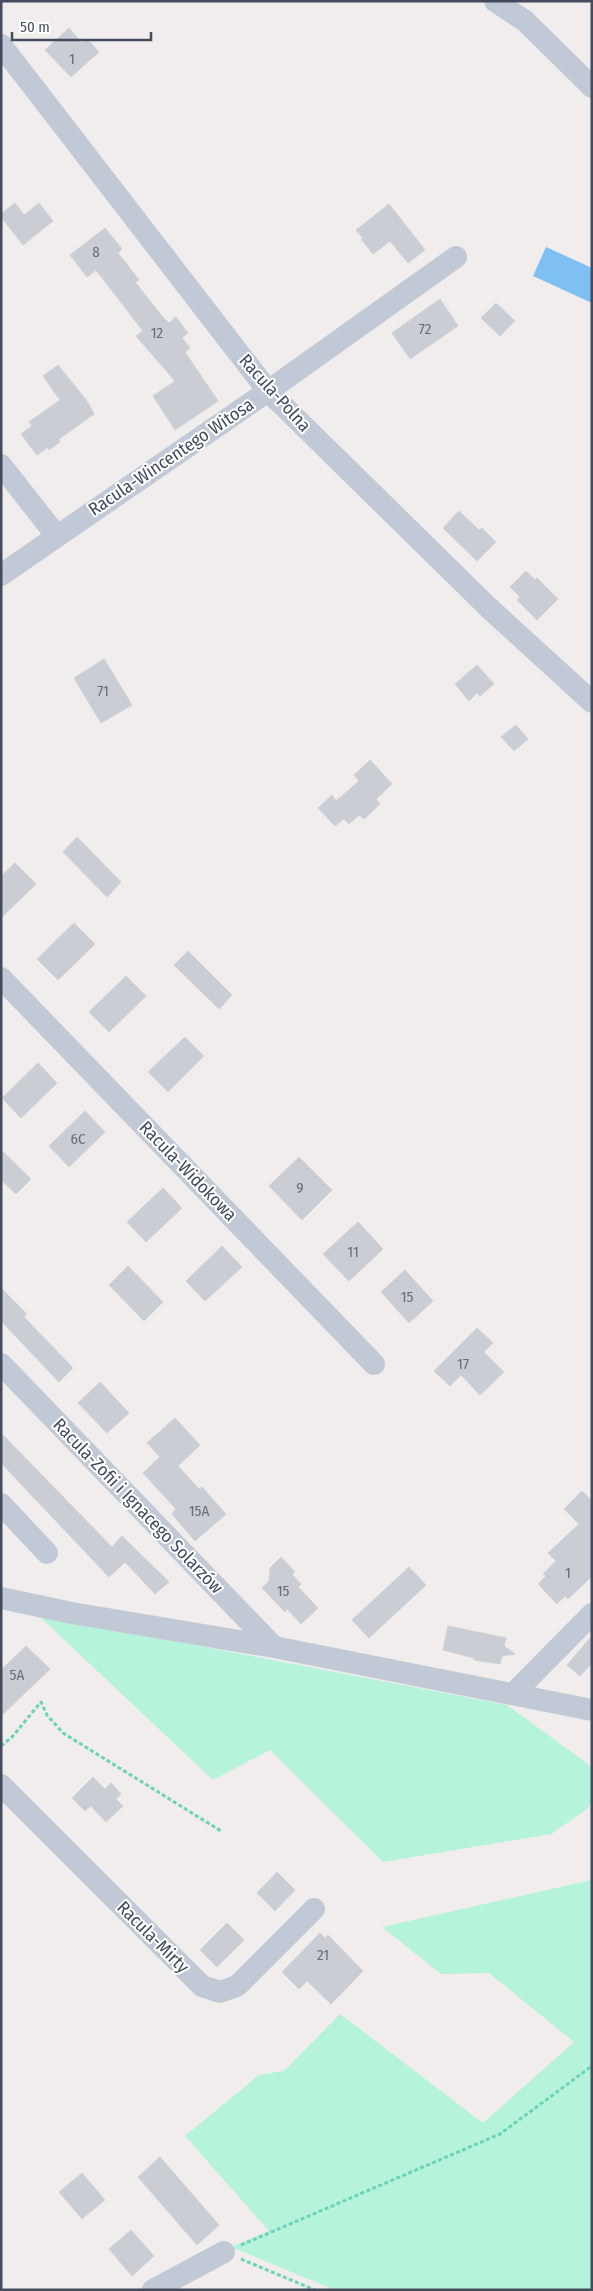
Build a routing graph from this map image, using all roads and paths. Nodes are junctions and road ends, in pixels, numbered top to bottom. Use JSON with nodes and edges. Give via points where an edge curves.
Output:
{"nodes":[{"id":1,"x":495,"y":1,"type":"edge"},
{"id":2,"x":1,"y":46,"type":"edge"},
{"id":3,"x":592,"y":87,"type":"edge"},
{"id":4,"x":456,"y":257,"type":"dead end"},
{"id":5,"x":268,"y":391,"type":"junction"},
{"id":6,"x":1,"y":465,"type":"edge"},
{"id":7,"x":56,"y":535,"type":"junction"},
{"id":8,"x":1,"y":574,"type":"edge"},
{"id":9,"x":592,"y":702,"type":"edge"},
{"id":10,"x":1,"y":978,"type":"edge"},
{"id":11,"x":1,"y":1364,"type":"edge"},
{"id":12,"x":374,"y":1364,"type":"dead end"},
{"id":13,"x":1,"y":1504,"type":"edge"},
{"id":14,"x":47,"y":1553,"type":"dead end"},
{"id":15,"x":1,"y":1598,"type":"edge"},
{"id":16,"x":592,"y":1614,"type":"edge"},
{"id":17,"x":274,"y":1647,"type":"junction"},
{"id":18,"x":513,"y":1694,"type":"junction"},
{"id":19,"x":592,"y":1710,"type":"edge"},
{"id":20,"x":1,"y":1746,"type":"edge"},
{"id":21,"x":1,"y":1785,"type":"edge"},
{"id":22,"x":221,"y":1831,"type":"dead end"},
{"id":23,"x":314,"y":1909,"type":"dead end"},
{"id":24,"x":592,"y":2066,"type":"edge"},
{"id":25,"x":224,"y":2252,"type":"junction"},
{"id":26,"x":153,"y":2290,"type":"edge"},
{"id":27,"x":315,"y":2290,"type":"edge"}],
"edges":[{"from":1,"to":3,"type":"street","via":[[525,21]]},
{"from":2,"to":5,"type":"street","name":"Racula-Polna"},
{"from":4,"to":5,"type":"street","name":"Racula-Wincentego Witosa"},
{"from":5,"to":7,"type":"street","name":"Racula-Wincentego Witosa"},
{"from":5,"to":9,"type":"street","name":"Racula-Polna","via":[[489,608]]},
{"from":6,"to":7,"type":"street"},
{"from":7,"to":8,"type":"street","name":"Racula-Wincentego Witosa"},
{"from":10,"to":12,"type":"street","name":"Racula-Widokowa"},
{"from":11,"to":17,"type":"street","name":"Racula-Zofii i Ignacego Solarzów"},
{"from":13,"to":14,"type":"street"},
{"from":15,"to":17,"type":"street"},
{"from":16,"to":18,"type":"street"},
{"from":17,"to":18,"type":"street"},
{"from":18,"to":19,"type":"street"},
{"from":20,"to":22,"type":"path","via":[[41,1702],[47,1715],[63,1733]]},
{"from":21,"to":23,"type":"street","name":"Racula-Mirty","via":[[202,1986],[220,1992],[237,1986]]},
{"from":24,"to":25,"type":"path","via":[[500,2134]]},
{"from":25,"to":26,"type":"street"},
{"from":25,"to":27,"type":"path"}]}
